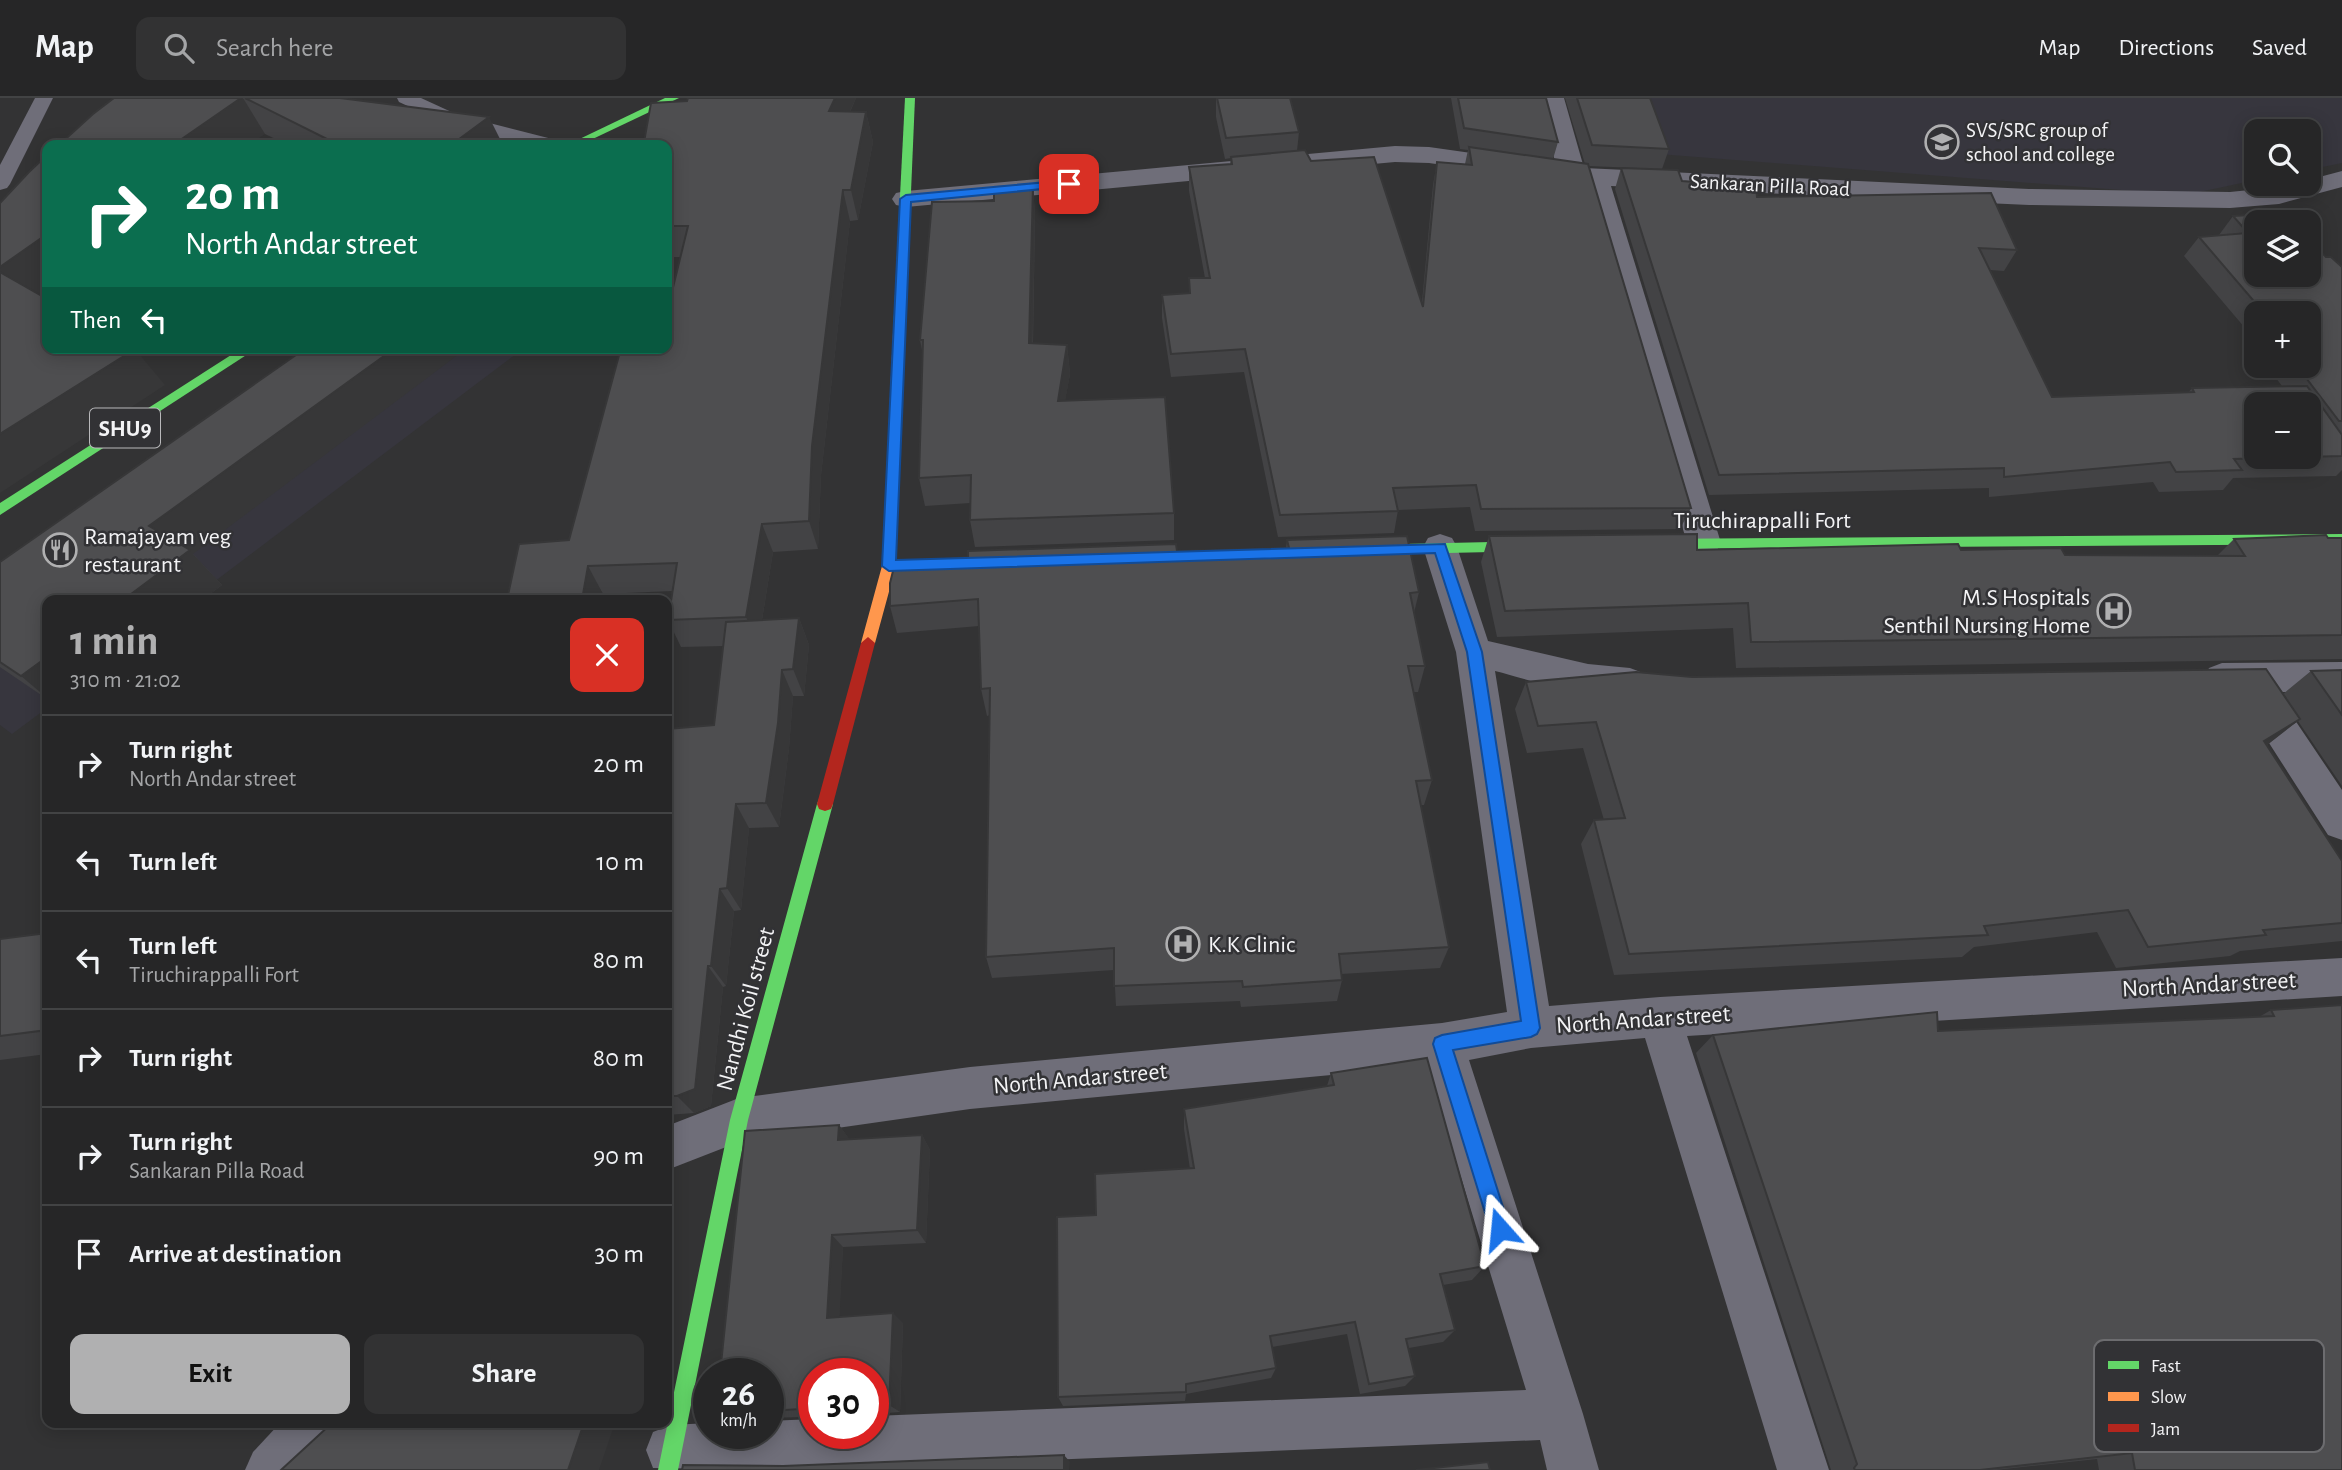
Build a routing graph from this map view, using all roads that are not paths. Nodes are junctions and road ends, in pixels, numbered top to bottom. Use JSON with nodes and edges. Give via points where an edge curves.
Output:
{"nodes":[{"id":1,"x":44,"y":98,"type":"edge"},
{"id":2,"x":406,"y":98,"type":"edge"},
{"id":3,"x":674,"y":98,"type":"edge"},
{"id":4,"x":910,"y":98,"type":"edge"},
{"id":5,"x":1551,"y":98,"type":"edge"},
{"id":6,"x":534,"y":140,"type":"edge"},
{"id":7,"x":583,"y":140,"type":"edge"},
{"id":8,"x":1583,"y":177,"type":"junction"},
{"id":9,"x":2342,"y":179,"type":"edge"},
{"id":10,"x":0,"y":184,"type":"edge"},
{"id":11,"x":906,"y":199,"type":"junction"},
{"id":12,"x":242,"y":354,"type":"edge"},
{"id":13,"x":0,"y":510,"type":"edge"},
{"id":14,"x":2342,"y":539,"type":"edge"},
{"id":15,"x":1704,"y":543,"type":"junction"},
{"id":16,"x":1621,"y":544,"type":"edge"},
{"id":17,"x":1551,"y":545,"type":"edge"},
{"id":18,"x":1440,"y":547,"type":"junction"},
{"id":19,"x":1344,"y":551,"type":"edge"},
{"id":20,"x":1474,"y":652,"type":"junction"},
{"id":21,"x":2342,"y":677,"type":"edge"},
{"id":22,"x":2191,"y":678,"type":"edge"},
{"id":23,"x":2246,"y":678,"type":"junction"},
{"id":24,"x":1666,"y":686,"type":"edge"},
{"id":25,"x":2342,"y":823,"type":"edge"},
{"id":26,"x":2342,"y":976,"type":"edge"},
{"id":27,"x":1660,"y":1017,"type":"junction"},
{"id":28,"x":1531,"y":1028,"type":"junction"},
{"id":29,"x":1442,"y":1044,"type":"junction"},
{"id":30,"x":739,"y":1120,"type":"junction"},
{"id":31,"x":672,"y":1147,"type":"edge"},
{"id":32,"x":1558,"y":1414,"type":"junction"},
{"id":33,"x":309,"y":1428,"type":"edge"},
{"id":34,"x":670,"y":1460,"type":"edge"},
{"id":35,"x":271,"y":1470,"type":"edge"},
{"id":36,"x":1573,"y":1470,"type":"edge"},
{"id":37,"x":1803,"y":1470,"type":"edge"}],
"edges":[{"from":1,"to":10,"type":"lane"},
{"from":2,"to":6,"type":"lane","via":[[452,119]]},
{"from":3,"to":7,"type":"street"},
{"from":4,"to":11,"type":"street","name":"Nandhi Koil street"},
{"from":5,"to":8,"type":"street"},
{"from":8,"to":9,"type":"street","name":"Sankaran Pilla Road","via":[[2230,201],[2279,196]]},
{"from":8,"to":11,"type":"street","name":"Sankaran Pilla Road","via":[[1395,154]]},
{"from":8,"to":15,"type":"street"},
{"from":11,"to":30,"type":"street","name":"Nandhi Koil street","via":[[896,566]]},
{"from":12,"to":13,"type":"street","number":"SHU9"},
{"from":14,"to":15,"type":"street","name":"Tiruchirappalli Fort"},
{"from":15,"to":16,"type":"street","name":"Tiruchirappalli Fort"},
{"from":17,"to":18,"type":"street"},
{"from":18,"to":19,"type":"street"},
{"from":18,"to":20,"type":"street"},
{"from":20,"to":24,"type":"street","via":[[1588,679]]},
{"from":20,"to":28,"type":"street"},
{"from":21,"to":23,"type":"street"},
{"from":22,"to":23,"type":"street"},
{"from":23,"to":25,"type":"street"},
{"from":26,"to":27,"type":"street","name":"North Andar street"},
{"from":27,"to":28,"type":"street","name":"North Andar street"},
{"from":27,"to":37,"type":"street"},
{"from":28,"to":29,"type":"street","name":"North Andar street"},
{"from":29,"to":30,"type":"street","name":"North Andar street","via":[[970,1088]]},
{"from":29,"to":32,"type":"street"},
{"from":30,"to":31,"type":"street","name":"North Andar street"},
{"from":30,"to":34,"type":"street","name":"Nandhi Koil street"},
{"from":32,"to":34,"type":"street"},
{"from":32,"to":36,"type":"street"},
{"from":33,"to":35,"type":"street"}]}
